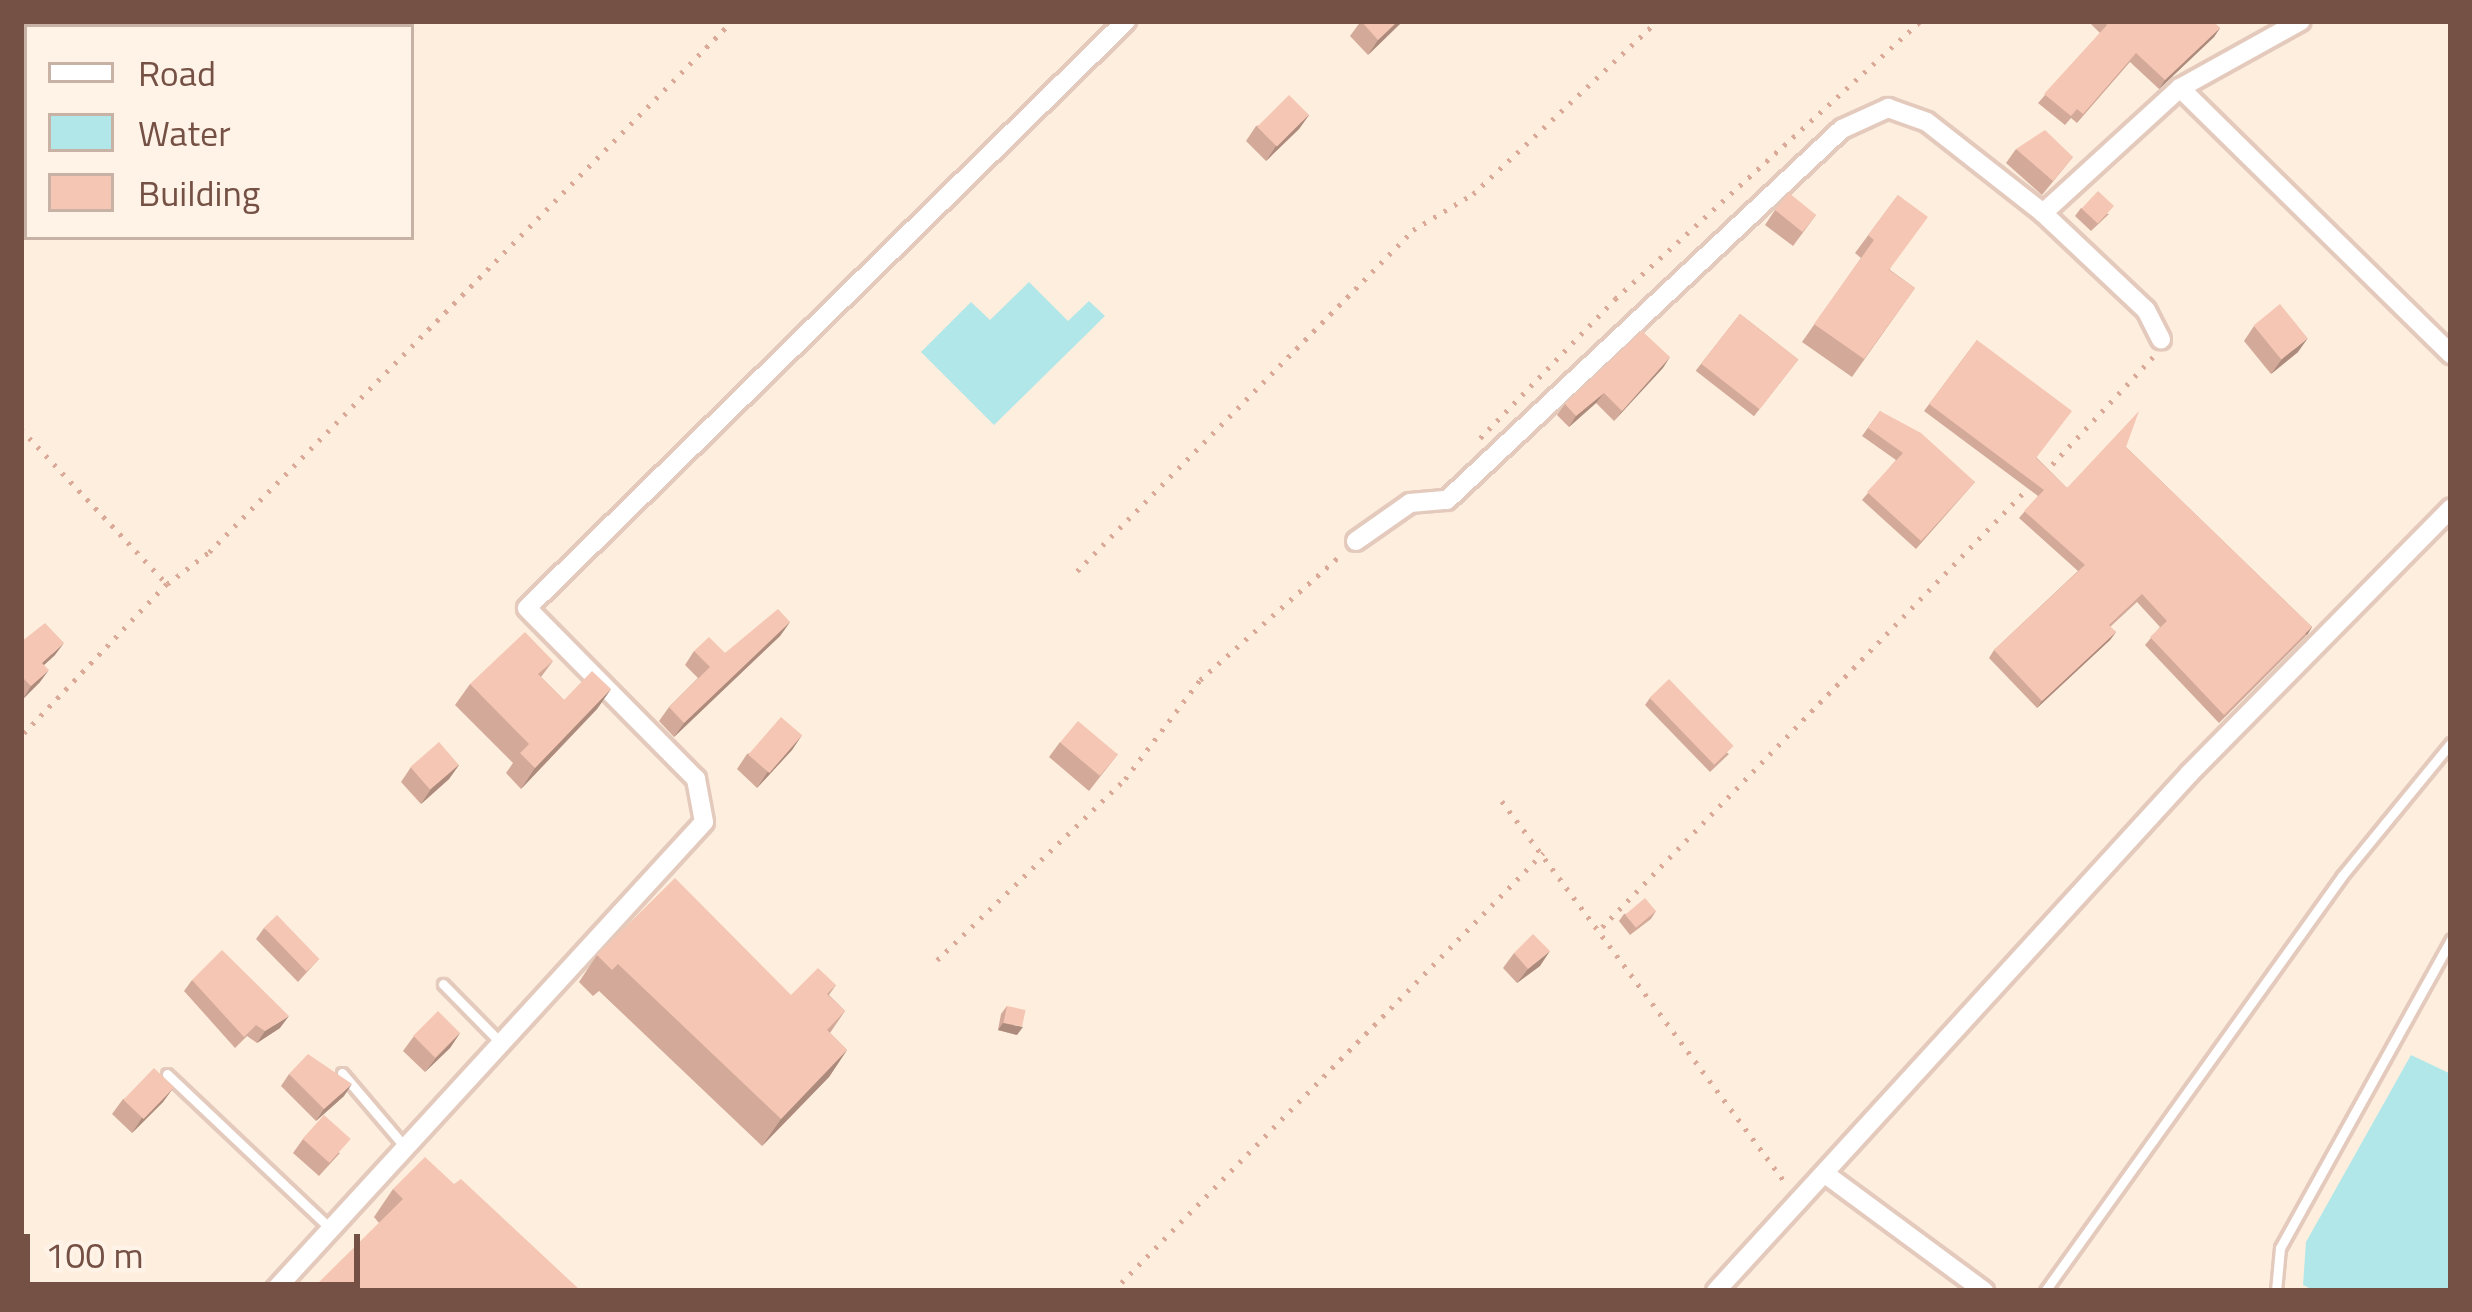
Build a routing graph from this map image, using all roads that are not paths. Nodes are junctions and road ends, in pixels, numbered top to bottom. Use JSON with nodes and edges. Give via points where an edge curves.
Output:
{"nodes":[{"id":1,"x":1126,"y":21,"type":"edge"},
{"id":2,"x":2301,"y":21,"type":"edge"},
{"id":3,"x":2180,"y":88,"type":"junction"},
{"id":4,"x":2043,"y":213,"type":"junction"},
{"id":5,"x":2161,"y":339,"type":"road end"},
{"id":6,"x":2451,"y":354,"type":"edge"},
{"id":7,"x":2451,"y":508,"type":"edge"},
{"id":8,"x":1356,"y":541,"type":"road end"},
{"id":9,"x":2451,"y":743,"type":"edge"},
{"id":10,"x":2451,"y":939,"type":"edge"},
{"id":11,"x":443,"y":984,"type":"dead end"},
{"id":12,"x":503,"y":1046,"type":"junction"},
{"id":13,"x":343,"y":1073,"type":"edge"},
{"id":14,"x":167,"y":1074,"type":"edge"},
{"id":15,"x":406,"y":1149,"type":"junction"},
{"id":16,"x":1828,"y":1176,"type":"junction"},
{"id":17,"x":333,"y":1231,"type":"junction"},
{"id":18,"x":274,"y":1291,"type":"edge"},
{"id":19,"x":1716,"y":1291,"type":"edge"},
{"id":20,"x":1984,"y":1291,"type":"edge"},
{"id":21,"x":2045,"y":1291,"type":"edge"},
{"id":22,"x":2276,"y":1291,"type":"edge"}],
"edges":[{"from":1,"to":12,"type":"street","via":[[527,608],[696,779],[704,822]]},
{"from":2,"to":3,"type":"street"},
{"from":3,"to":4,"type":"street"},
{"from":3,"to":6,"type":"street"},
{"from":4,"to":5,"type":"street","via":[[2146,310]]},
{"from":4,"to":8,"type":"street","via":[[1927,122],[1888,108],[1869,116],[1842,129],[1447,500],[1410,503]]},
{"from":7,"to":16,"type":"street","via":[[2190,772]]},
{"from":9,"to":21,"type":"lane","via":[[2342,876]]},
{"from":10,"to":22,"type":"lane","via":[[2280,1248]]},
{"from":11,"to":12,"type":"lane"},
{"from":12,"to":15,"type":"street"},
{"from":13,"to":15,"type":"lane"},
{"from":14,"to":17,"type":"lane"},
{"from":15,"to":17,"type":"street"},
{"from":16,"to":19,"type":"street"},
{"from":16,"to":20,"type":"street"},
{"from":17,"to":18,"type":"street"}]}
